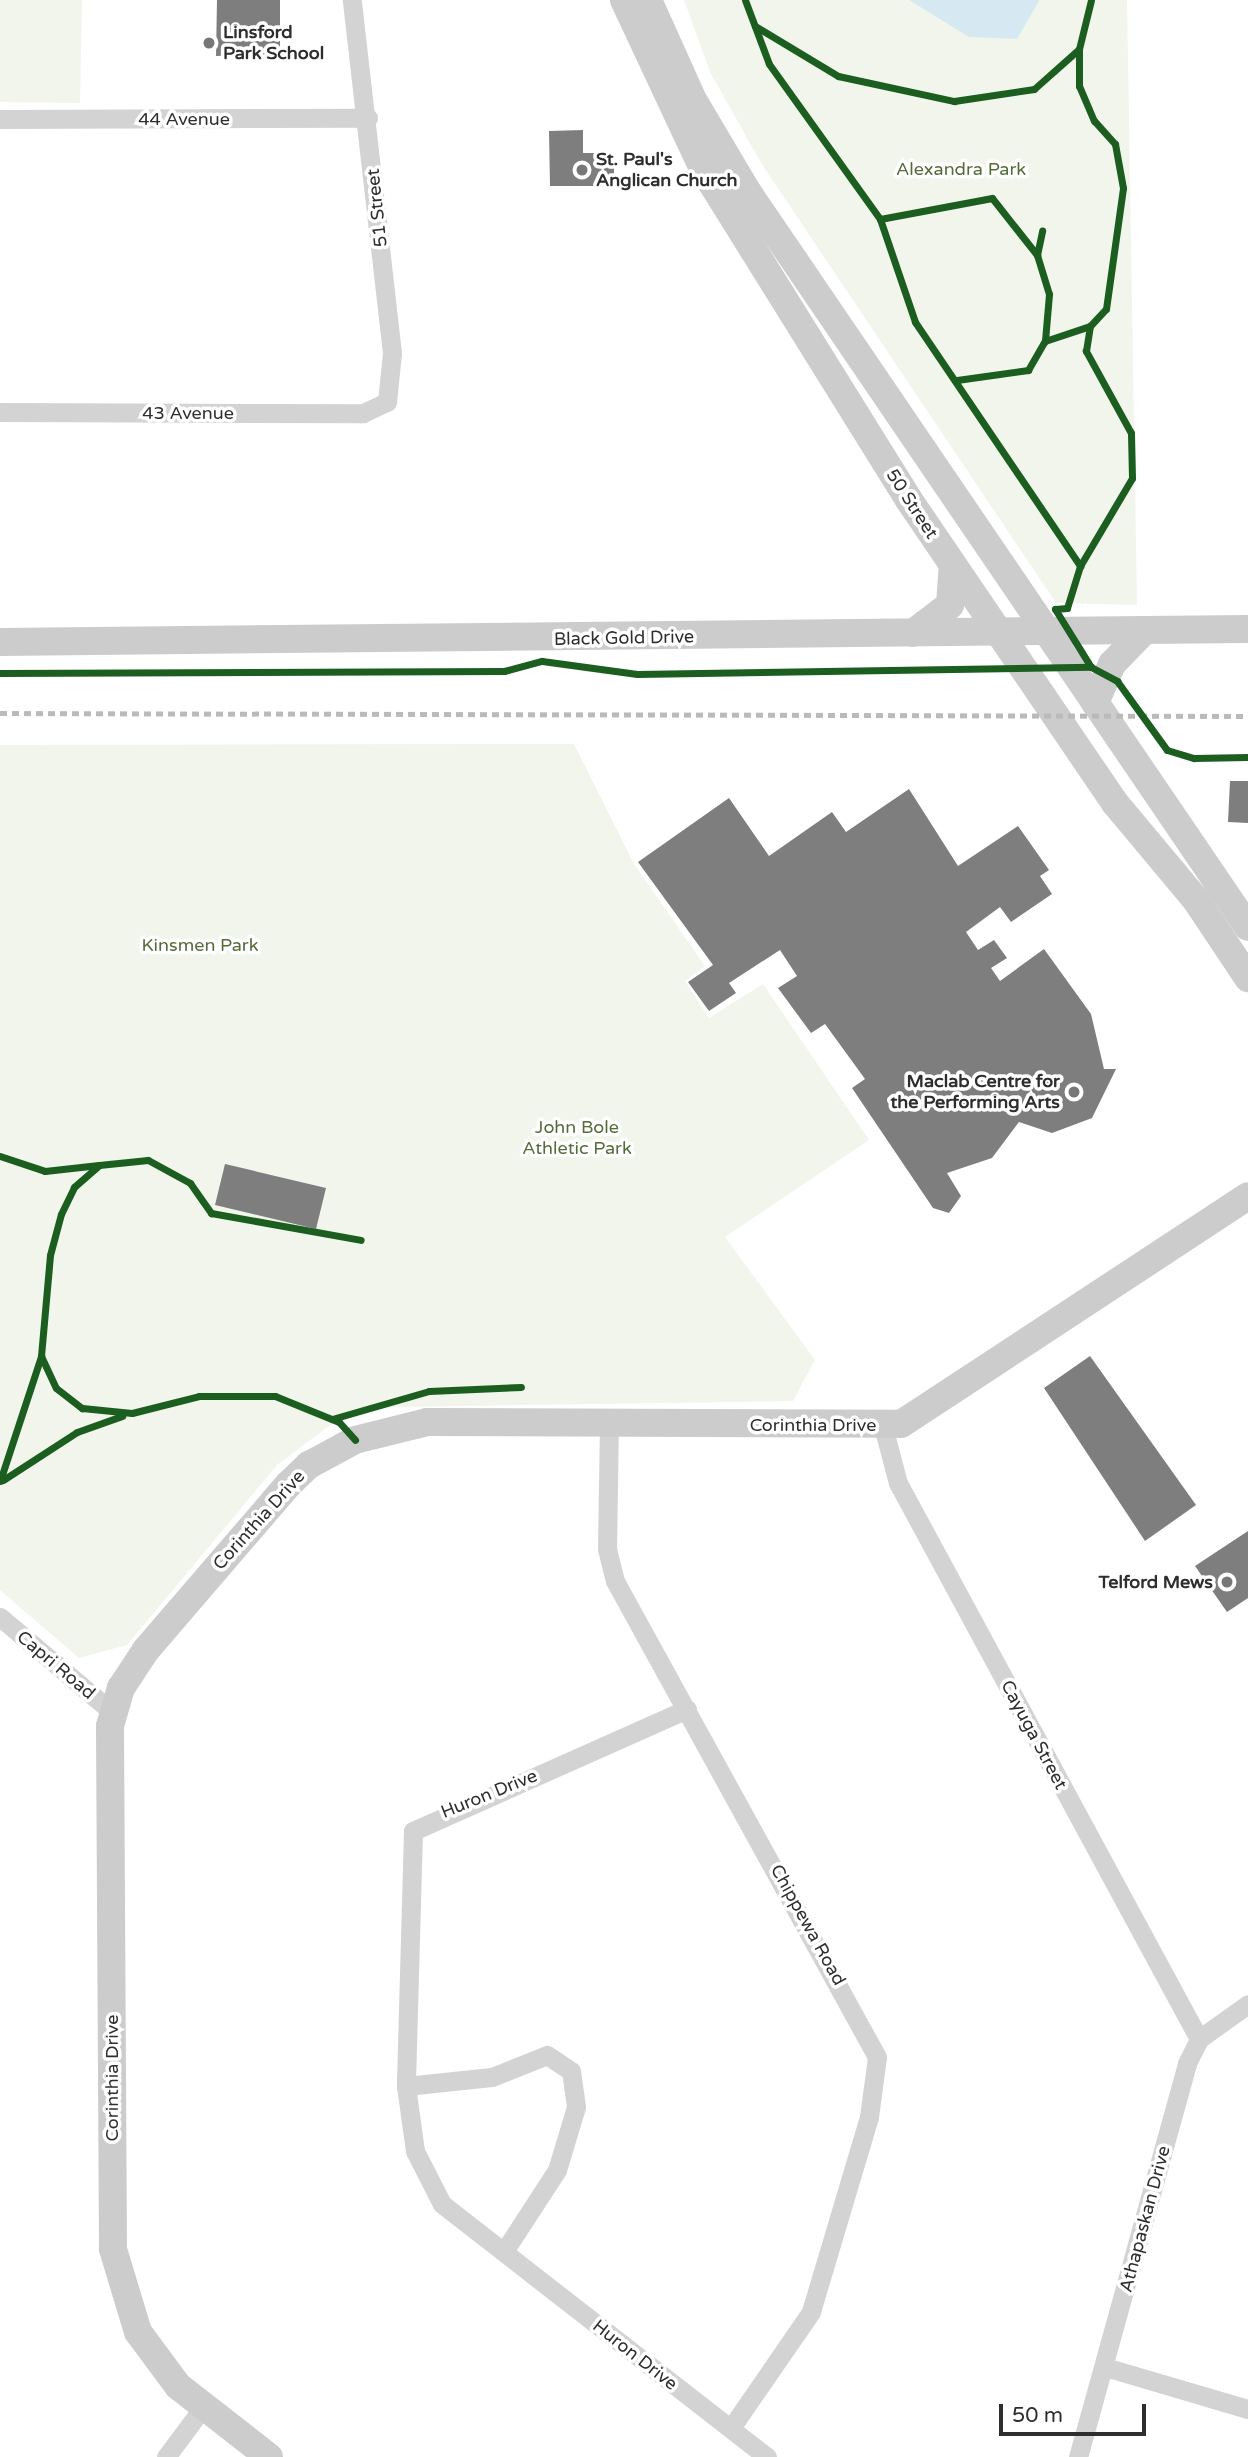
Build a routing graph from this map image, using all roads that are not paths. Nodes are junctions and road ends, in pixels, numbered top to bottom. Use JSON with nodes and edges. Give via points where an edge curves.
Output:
{"nodes":[{"id":1,"x":352,"y":0,"type":"edge"},
{"id":2,"x":624,"y":0,"type":"edge"},
{"id":3,"x":648,"y":0,"type":"edge"},
{"id":4,"x":368,"y":118,"type":"junction"},
{"id":5,"x":0,"y":119,"type":"edge"},
{"id":6,"x":375,"y":409,"type":"joint"},
{"id":7,"x":0,"y":412,"type":"edge"},
{"id":8,"x":953,"y":566,"type":"junction"},
{"id":9,"x":1248,"y":629,"type":"edge"},
{"id":10,"x":1145,"y":630,"type":"junction"},
{"id":11,"x":1045,"y":631,"type":"junction"},
{"id":12,"x":996,"y":632,"type":"junction"},
{"id":13,"x":913,"y":633,"type":"junction"},
{"id":14,"x":0,"y":642,"type":"edge"},
{"id":15,"x":1095,"y":703,"type":"junction"},
{"id":16,"x":1248,"y":927,"type":"edge"},
{"id":17,"x":1248,"y":978,"type":"edge"},
{"id":18,"x":1248,"y":1196,"type":"edge"},
{"id":19,"x":609,"y":1422,"type":"junction"},
{"id":20,"x":883,"y":1426,"type":"junction"},
{"id":21,"x":0,"y":1617,"type":"edge"},
{"id":22,"x":687,"y":1709,"type":"junction"},
{"id":23,"x":112,"y":1712,"type":"junction"},
{"id":24,"x":1248,"y":2004,"type":"edge"},
{"id":25,"x":1199,"y":2039,"type":"junction"},
{"id":26,"x":407,"y":2086,"type":"junction"},
{"id":27,"x":505,"y":2250,"type":"junction"},
{"id":28,"x":1105,"y":2367,"type":"junction"},
{"id":29,"x":204,"y":2406,"type":"junction"},
{"id":30,"x":1248,"y":2409,"type":"edge"},
{"id":31,"x":731,"y":2428,"type":"junction"},
{"id":32,"x":166,"y":2457,"type":"edge"},
{"id":33,"x":269,"y":2457,"type":"edge"},
{"id":34,"x":767,"y":2457,"type":"edge"},
{"id":35,"x":1077,"y":2457,"type":"edge"}],
"edges":[{"from":1,"to":4,"type":"street","name":"51 Street"},
{"from":2,"to":8,"type":"main road","name":"50 Street","via":[[703,169]]},
{"from":3,"to":11,"type":"main road","via":[[693,100],[747,191]]},
{"from":4,"to":5,"type":"street","name":"44 Avenue"},
{"from":4,"to":6,"type":"street","name":"51 Street","via":[[394,376],[387,402]]},
{"from":6,"to":7,"type":"street","name":"43 Avenue"},
{"from":8,"to":12,"type":"main road","name":"50 Street"},
{"from":8,"to":13,"type":"main road","via":[[950,605]]},
{"from":9,"to":10,"type":"main road","name":"Black Gold Drive"},
{"from":10,"to":11,"type":"main road","name":"Black Gold Drive"},
{"from":10,"to":15,"type":"main road","via":[[1112,664]]},
{"from":11,"to":12,"type":"main road","name":"Black Gold Drive"},
{"from":11,"to":15,"type":"main road"},
{"from":12,"to":13,"type":"main road","name":"Black Gold Drive"},
{"from":12,"to":17,"type":"main road","name":"50 Street"},
{"from":13,"to":14,"type":"main road","name":"Black Gold Drive"},
{"from":15,"to":16,"type":"main road"},
{"from":18,"to":20,"type":"main road","name":"Corinthia Drive","via":[[915,1419]]},
{"from":19,"to":20,"type":"main road","name":"Corinthia Drive"},
{"from":19,"to":22,"type":"street","name":"Chippewa Road","via":[[609,1563]]},
{"from":19,"to":23,"type":"main road","name":"Corinthia Drive","via":[[427,1422],[331,1451],[263,1511],[146,1650]]},
{"from":20,"to":25,"type":"street","name":"Cayuga Street","via":[[898,1483]]},
{"from":21,"to":23,"type":"street","name":"Capri Road"},
{"from":22,"to":26,"type":"street","name":"Huron Drive","via":[[412,1830]]},
{"from":22,"to":31,"type":"street","name":"Chippewa Road","via":[[877,2057],[869,2117],[811,2312]]},
{"from":23,"to":29,"type":"main road","name":"Corinthia Drive","via":[[113,2249],[138,2332],[178,2386]]},
{"from":24,"to":25,"type":"street"},
{"from":25,"to":28,"type":"street","name":"Athapaskan Drive"},
{"from":26,"to":27,"type":"street","name":"Huron Drive","via":[[415,2151],[429,2183],[442,2204]]},
{"from":26,"to":27,"type":"street","via":[[492,2077],[547,2054],[571,2071],[576,2107],[557,2170]]},
{"from":27,"to":31,"type":"street","name":"Huron Drive"},
{"from":28,"to":30,"type":"street"},
{"from":28,"to":35,"type":"street","name":"Athapaskan Drive"},
{"from":29,"to":32,"type":"street"},
{"from":29,"to":33,"type":"main road","name":"Corinthia Drive"},
{"from":31,"to":34,"type":"street","name":"Huron Drive"}]}
